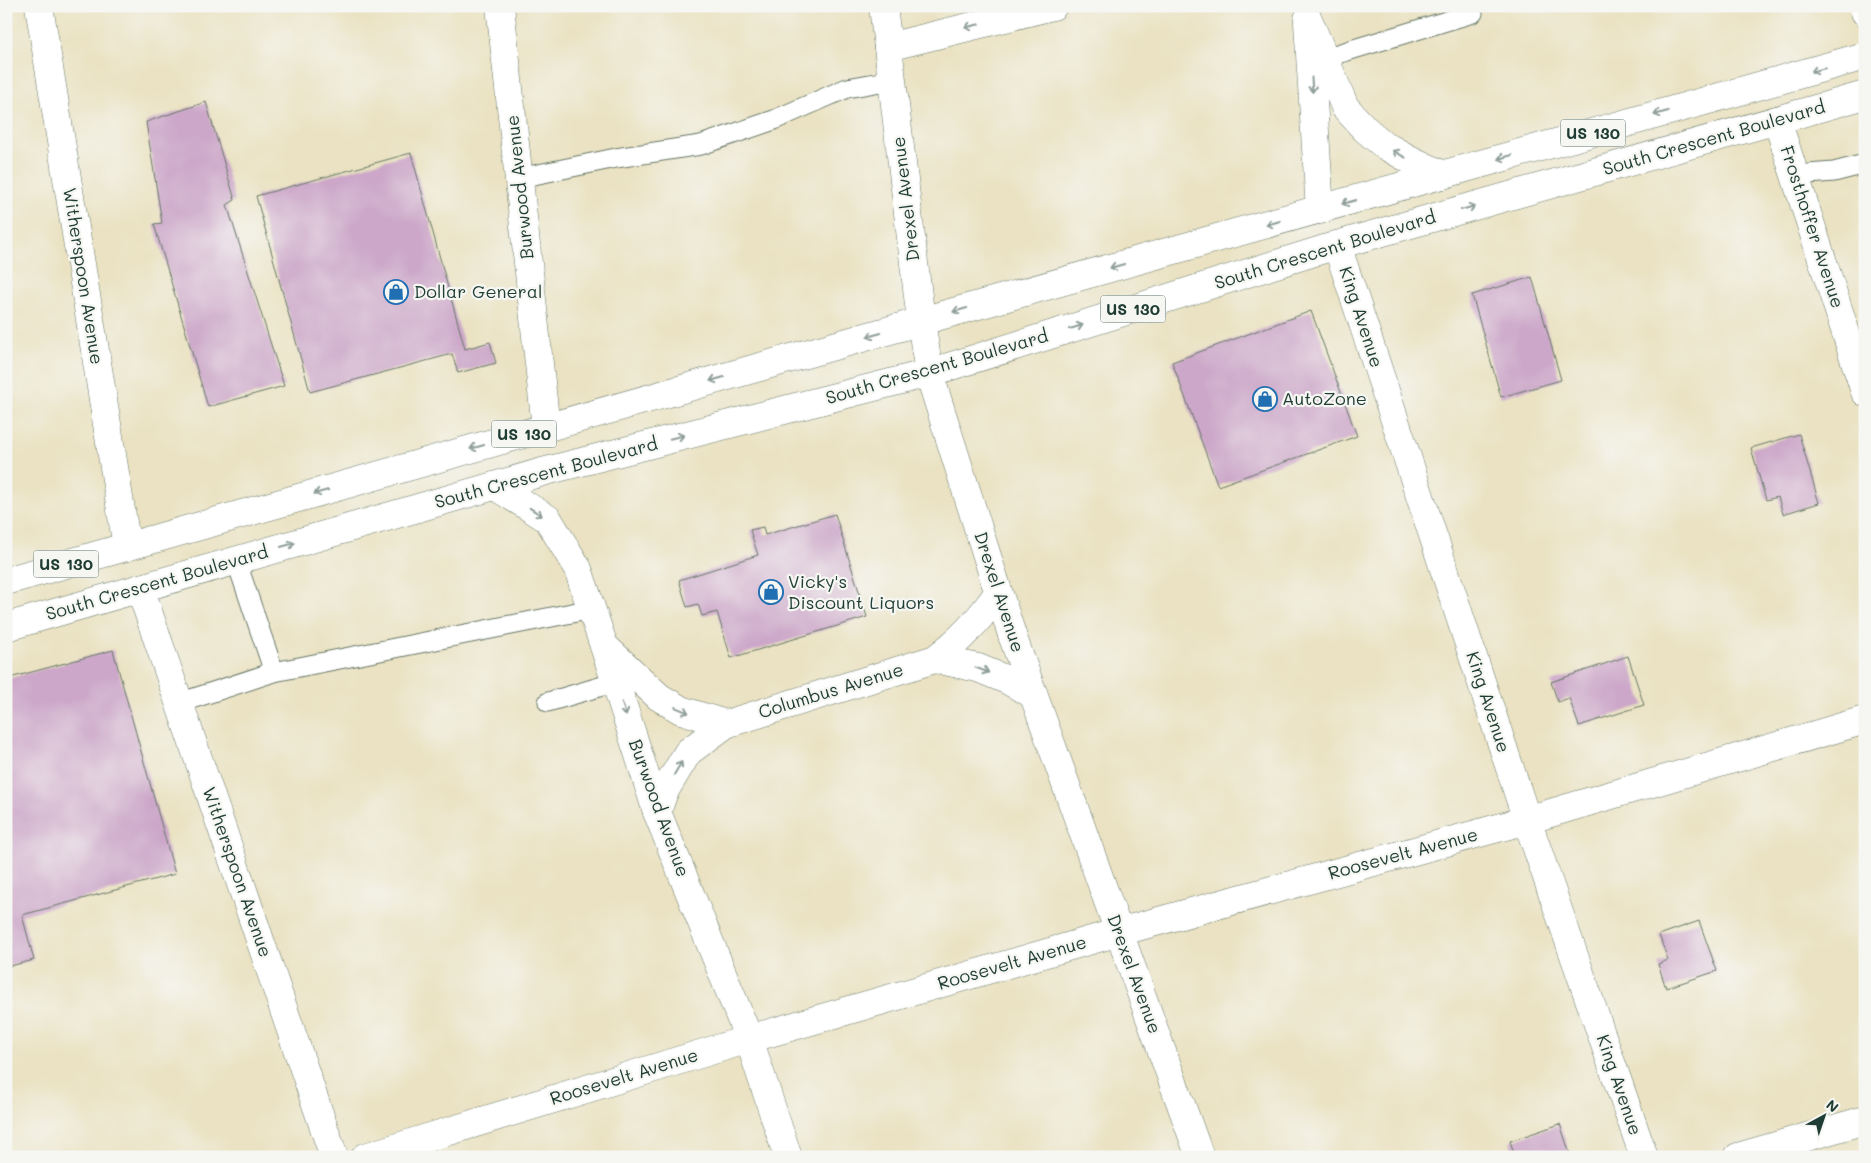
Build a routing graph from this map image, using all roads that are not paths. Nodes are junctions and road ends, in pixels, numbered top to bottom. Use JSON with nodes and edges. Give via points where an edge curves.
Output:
{"nodes":[{"id":1,"x":39,"y":6,"type":"edge"},
{"id":2,"x":500,"y":6,"type":"edge"},
{"id":3,"x":883,"y":6,"type":"edge"},
{"id":4,"x":1053,"y":6,"type":"edge"},
{"id":5,"x":1470,"y":6,"type":"edge"},
{"id":6,"x":1864,"y":6,"type":"edge"},
{"id":7,"x":1865,"y":12,"type":"edge"},
{"id":8,"x":1308,"y":13,"type":"edge"},
{"id":9,"x":888,"y":47,"type":"junction"},
{"id":10,"x":1865,"y":56,"type":"edge"},
{"id":11,"x":1324,"y":58,"type":"junction"},
{"id":12,"x":892,"y":80,"type":"junction"},
{"id":13,"x":1865,"y":95,"type":"edge"},
{"id":14,"x":1777,"y":120,"type":"junction"},
{"id":15,"x":1865,"y":164,"type":"edge"},
{"id":16,"x":1443,"y":175,"type":"junction"},
{"id":17,"x":1795,"y":175,"type":"junction"},
{"id":18,"x":519,"y":178,"type":"junction"},
{"id":19,"x":1320,"y":210,"type":"junction"},
{"id":20,"x":1337,"y":245,"type":"junction"},
{"id":21,"x":921,"y":321,"type":"junction"},
{"id":22,"x":929,"y":373,"type":"junction"},
{"id":23,"x":1865,"y":392,"type":"edge"},
{"id":24,"x":546,"y":428,"type":"junction"},
{"id":25,"x":495,"y":486,"type":"junction"},
{"id":26,"x":127,"y":547,"type":"junction"},
{"id":27,"x":236,"y":560,"type":"junction"},
{"id":28,"x":6,"y":581,"type":"edge"},
{"id":29,"x":140,"y":588,"type":"junction"},
{"id":30,"x":998,"y":593,"type":"junction"},
{"id":31,"x":592,"y":608,"type":"junction"},
{"id":32,"x":6,"y":627,"type":"edge"},
{"id":33,"x":604,"y":646,"type":"junction"},
{"id":34,"x":935,"y":659,"type":"junction"},
{"id":35,"x":274,"y":672,"type":"junction"},
{"id":36,"x":616,"y":682,"type":"junction"},
{"id":37,"x":1034,"y":695,"type":"junction"},
{"id":38,"x":548,"y":702,"type":"dead end"},
{"id":39,"x":179,"y":703,"type":"junction"},
{"id":40,"x":1865,"y":720,"type":"edge"},
{"id":41,"x":726,"y":724,"type":"junction"},
{"id":42,"x":657,"y":812,"type":"junction"},
{"id":43,"x":1527,"y":820,"type":"junction"},
{"id":44,"x":1119,"y":932,"type":"junction"},
{"id":45,"x":749,"y":1039,"type":"junction"},
{"id":46,"x":1865,"y":1120,"type":"edge"},
{"id":47,"x":334,"y":1157,"type":"edge"},
{"id":48,"x":365,"y":1157,"type":"edge"},
{"id":49,"x":788,"y":1157,"type":"edge"},
{"id":50,"x":1200,"y":1157,"type":"edge"},
{"id":51,"x":1644,"y":1157,"type":"edge"},
{"id":52,"x":1738,"y":1157,"type":"edge"}],
"edges":[{"from":1,"to":26,"type":"main road","name":"Witherspoon Avenue"},
{"from":2,"to":18,"type":"main road","name":"Burwood Avenue"},
{"from":3,"to":9,"type":"main road","name":"Drexel Avenue"},
{"from":4,"to":9,"type":"main road","one_way":true},
{"from":5,"to":11,"type":"lane","via":[[1472,13]]},
{"from":6,"to":7,"type":"main road"},
{"from":8,"to":11,"type":"main road"},
{"from":8,"to":19,"type":"main road","one_way":true},
{"from":9,"to":12,"type":"main road","name":"Drexel Avenue"},
{"from":10,"to":16,"type":"main road","number":"US 130","one_way":true},
{"from":16,"to":11,"type":"main road","one_way":true,"via":[[1384,145],[1365,130],[1345,106]]},
{"from":12,"to":18,"type":"lane","via":[[847,88],[774,120],[701,145]]},
{"from":12,"to":21,"type":"main road","name":"Drexel Avenue"},
{"from":13,"to":14,"type":"main road","name":"South Crescent Boulevard","number":"US 130"},
{"from":14,"to":17,"type":"main road","name":"Frosthoffer Avenue"},
{"from":20,"to":14,"type":"main road","name":"South Crescent Boulevard","number":"US 130","one_way":true},
{"from":15,"to":17,"type":"lane","via":[[1834,172]]},
{"from":16,"to":19,"type":"main road","number":"US 130","one_way":true},
{"from":17,"to":23,"type":"main road","name":"Frosthoffer Avenue"},
{"from":18,"to":24,"type":"main road","name":"Burwood Avenue"},
{"from":19,"to":21,"type":"main road","number":"US 130","one_way":true},
{"from":22,"to":20,"type":"main road","name":"South Crescent Boulevard","number":"US 130","one_way":true},
{"from":20,"to":43,"type":"main road","name":"King Avenue"},
{"from":21,"to":22,"type":"main road","name":"Drexel Avenue"},
{"from":21,"to":24,"type":"main road","number":"US 130","one_way":true},
{"from":25,"to":22,"type":"main road","name":"South Crescent Boulevard","number":"US 130","one_way":true},
{"from":22,"to":30,"type":"main road","name":"Drexel Avenue"},
{"from":24,"to":26,"type":"main road","number":"US 130","one_way":true},
{"from":27,"to":25,"type":"main road","name":"South Crescent Boulevard","number":"US 130","one_way":true},
{"from":25,"to":31,"type":"main road","name":"Burwood Avenue","one_way":true,"via":[[548,520],[578,569]]},
{"from":26,"to":28,"type":"main road","number":"US 130"},
{"from":27,"to":29,"type":"main road","name":"South Crescent Boulevard","number":"US 130"},
{"from":27,"to":35,"type":"lane"},
{"from":29,"to":32,"type":"main road","name":"South Crescent Boulevard","number":"US 130"},
{"from":29,"to":39,"type":"main road","name":"Witherspoon Avenue"},
{"from":30,"to":34,"type":"main road","name":"Columbus Avenue","via":[[963,637]]},
{"from":30,"to":37,"type":"main road","name":"Drexel Avenue"},
{"from":31,"to":33,"type":"main road","name":"Burwood Avenue"},
{"from":31,"to":35,"type":"lane"},
{"from":33,"to":36,"type":"main road","name":"Burwood Avenue"},
{"from":33,"to":41,"type":"main road","one_way":true,"via":[[659,697],[681,710]]},
{"from":34,"to":37,"type":"main road","name":"Columbus Avenue","one_way":true,"via":[[978,668]]},
{"from":34,"to":41,"type":"main road","name":"Columbus Avenue"},
{"from":35,"to":39,"type":"lane"},
{"from":36,"to":38,"type":"lane"},
{"from":36,"to":42,"type":"main road","name":"Burwood Avenue","one_way":true},
{"from":37,"to":44,"type":"main road","name":"Drexel Avenue"},
{"from":39,"to":47,"type":"main road","name":"Witherspoon Avenue"},
{"from":40,"to":43,"type":"main road","name":"Roosevelt Avenue"},
{"from":42,"to":41,"type":"main road","name":"Columbus Avenue","one_way":true,"via":[[664,792],[688,752]]},
{"from":42,"to":45,"type":"main road","name":"Burwood Avenue"},
{"from":43,"to":44,"type":"main road","name":"Roosevelt Avenue"},
{"from":43,"to":51,"type":"main road","name":"King Avenue"},
{"from":44,"to":45,"type":"main road","name":"Roosevelt Avenue"},
{"from":44,"to":50,"type":"main road","name":"Drexel Avenue"},
{"from":45,"to":48,"type":"main road","name":"Roosevelt Avenue"},
{"from":45,"to":49,"type":"main road","name":"Burwood Avenue"},
{"from":46,"to":52,"type":"main road"}]}
